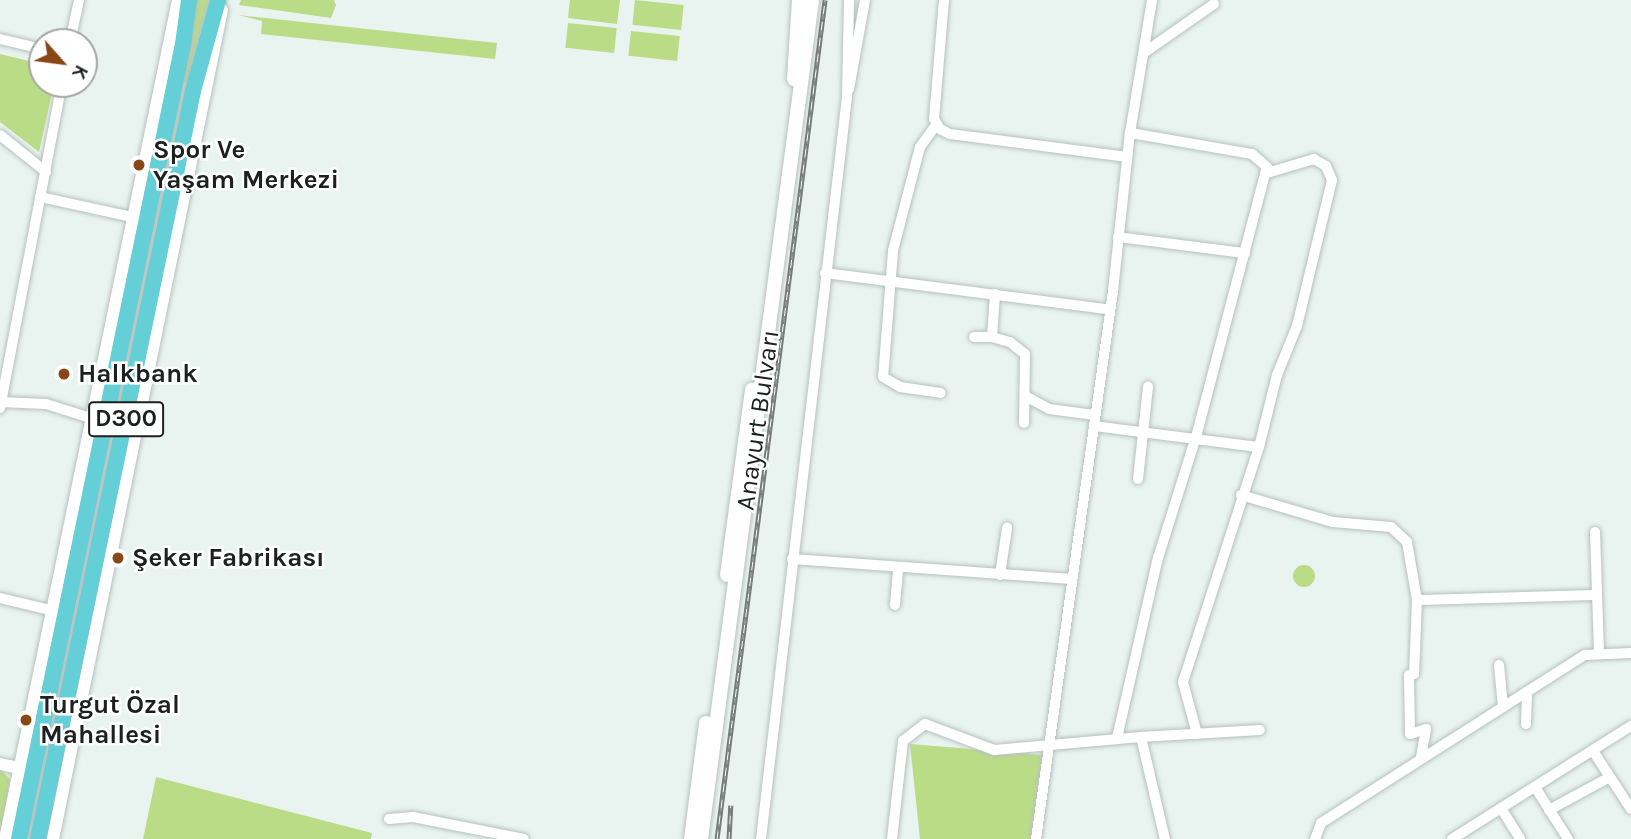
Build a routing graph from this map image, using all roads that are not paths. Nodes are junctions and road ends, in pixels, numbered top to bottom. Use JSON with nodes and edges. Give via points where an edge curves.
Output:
{"nodes":[{"id":1,"x":79,"y":0,"type":"edge"},
{"id":2,"x":221,"y":0,"type":"edge"},
{"id":3,"x":799,"y":0,"type":"edge"},
{"id":4,"x":812,"y":0,"type":"edge"},
{"id":5,"x":849,"y":0,"type":"edge"},
{"id":6,"x":865,"y":0,"type":"edge"},
{"id":7,"x":944,"y":0,"type":"edge"},
{"id":8,"x":1152,"y":0,"type":"edge"},
{"id":9,"x":181,"y":2,"type":"edge"},
{"id":10,"x":1214,"y":4,"type":"dead end"},
{"id":11,"x":73,"y":28,"type":"edge"},
{"id":12,"x":0,"y":39,"type":"edge"},
{"id":13,"x":28,"y":46,"type":"edge"},
{"id":14,"x":1145,"y":52,"type":"junction"},
{"id":15,"x":847,"y":97,"type":"junction"},
{"id":16,"x":60,"y":98,"type":"edge"},
{"id":17,"x":936,"y":125,"type":"junction"},
{"id":18,"x":1130,"y":133,"type":"junction"},
{"id":19,"x":0,"y":135,"type":"edge"},
{"id":20,"x":1128,"y":157,"type":"junction"},
{"id":21,"x":47,"y":172,"type":"junction"},
{"id":22,"x":1267,"y":173,"type":"junction"},
{"id":23,"x":40,"y":197,"type":"junction"},
{"id":24,"x":136,"y":218,"type":"junction"},
{"id":25,"x":1118,"y":237,"type":"junction"},
{"id":26,"x":1245,"y":253,"type":"junction"},
{"id":27,"x":825,"y":273,"type":"junction"},
{"id":28,"x":887,"y":281,"type":"junction"},
{"id":29,"x":995,"y":294,"type":"junction"},
{"id":30,"x":1107,"y":309,"type":"junction"},
{"id":31,"x":974,"y":337,"type":"dead end"},
{"id":32,"x":992,"y":337,"type":"junction"},
{"id":33,"x":1148,"y":387,"type":"dead end"},
{"id":34,"x":941,"y":393,"type":"dead end"},
{"id":35,"x":1025,"y":396,"type":"junction"},
{"id":36,"x":0,"y":404,"type":"edge"},
{"id":37,"x":1095,"y":415,"type":"junction"},
{"id":38,"x":94,"y":419,"type":"junction"},
{"id":39,"x":1024,"y":423,"type":"dead end"},
{"id":40,"x":1094,"y":426,"type":"junction"},
{"id":41,"x":1142,"y":433,"type":"junction"},
{"id":42,"x":1196,"y":437,"type":"junction"},
{"id":43,"x":1259,"y":447,"type":"junction"},
{"id":44,"x":1138,"y":479,"type":"dead end"},
{"id":45,"x":1241,"y":495,"type":"junction"},
{"id":46,"x":1007,"y":528,"type":"dead end"},
{"id":47,"x":1595,"y":531,"type":"dead end"},
{"id":48,"x":792,"y":559,"type":"junction"},
{"id":49,"x":898,"y":569,"type":"junction"},
{"id":50,"x":1000,"y":575,"type":"junction"},
{"id":51,"x":1071,"y":579,"type":"junction"},
{"id":52,"x":1597,"y":595,"type":"junction"},
{"id":53,"x":0,"y":598,"type":"edge"},
{"id":54,"x":1417,"y":600,"type":"junction"},
{"id":55,"x":895,"y":605,"type":"dead end"},
{"id":56,"x":55,"y":611,"type":"junction"},
{"id":57,"x":1631,"y":653,"type":"edge"},
{"id":58,"x":1599,"y":654,"type":"junction"},
{"id":59,"x":1499,"y":665,"type":"dead end"},
{"id":60,"x":1527,"y":692,"type":"junction"},
{"id":61,"x":1503,"y":707,"type":"junction"},
{"id":62,"x":1526,"y":724,"type":"dead end"},
{"id":63,"x":1631,"y":727,"type":"edge"},
{"id":64,"x":1260,"y":730,"type":"dead end"},
{"id":65,"x":1197,"y":734,"type":"junction"},
{"id":66,"x":1140,"y":737,"type":"junction"},
{"id":67,"x":1117,"y":738,"type":"junction"},
{"id":68,"x":1051,"y":742,"type":"junction"},
{"id":69,"x":1592,"y":751,"type":"junction"},
{"id":70,"x":1421,"y":758,"type":"junction"},
{"id":71,"x":0,"y":764,"type":"edge"},
{"id":72,"x":19,"y":768,"type":"junction"},
{"id":73,"x":1610,"y":777,"type":"junction"},
{"id":74,"x":1535,"y":787,"type":"junction"},
{"id":75,"x":1501,"y":808,"type":"junction"},
{"id":76,"x":1631,"y":809,"type":"edge"},
{"id":77,"x":1549,"y":810,"type":"junction"},
{"id":78,"x":389,"y":819,"type":"dead end"},
{"id":79,"x":5,"y":839,"type":"edge"},
{"id":80,"x":19,"y":839,"type":"edge"},
{"id":81,"x":38,"y":839,"type":"edge"},
{"id":82,"x":53,"y":839,"type":"edge"},
{"id":83,"x":524,"y":839,"type":"edge"},
{"id":84,"x":691,"y":839,"type":"edge"},
{"id":85,"x":701,"y":839,"type":"edge"},
{"id":86,"x":761,"y":839,"type":"edge"},
{"id":87,"x":892,"y":839,"type":"edge"},
{"id":88,"x":1036,"y":839,"type":"edge"},
{"id":89,"x":1165,"y":839,"type":"edge"},
{"id":90,"x":1315,"y":839,"type":"edge"},
{"id":91,"x":1452,"y":839,"type":"edge"},
{"id":92,"x":1520,"y":839,"type":"edge"},
{"id":93,"x":1568,"y":839,"type":"edge"}],
"edges":[{"from":1,"to":11,"type":"street"},
{"from":2,"to":81,"type":"highway","number":"D300","via":[[193,92]]},
{"from":2,"to":82,"type":"street"},
{"from":3,"to":84,"type":"main road","name":"Anayurt Bulvarı","via":[[793,99]]},
{"from":4,"to":85,"type":"main road","name":"Anayurt Bulvarı"},
{"from":5,"to":15,"type":"street"},
{"from":6,"to":15,"type":"street"},
{"from":7,"to":17,"type":"street"},
{"from":8,"to":14,"type":"street"},
{"from":9,"to":24,"type":"street"},
{"from":9,"to":80,"type":"highway","number":"D300"},
{"from":10,"to":14,"type":"street"},
{"from":12,"to":13,"type":"street"},
{"from":14,"to":18,"type":"street"},
{"from":15,"to":27,"type":"street"},
{"from":16,"to":21,"type":"street"},
{"from":17,"to":20,"type":"street","via":[[950,134]]},
{"from":17,"to":28,"type":"street","via":[[920,147]]},
{"from":18,"to":20,"type":"street"},
{"from":18,"to":22,"type":"street","via":[[1252,154],[1267,167]]},
{"from":19,"to":21,"type":"street"},
{"from":20,"to":25,"type":"street"},
{"from":21,"to":23,"type":"street"},
{"from":22,"to":26,"type":"street"},
{"from":22,"to":43,"type":"street","via":[[1314,159],[1326,166],[1332,180],[1297,326],[1277,374]]},
{"from":23,"to":24,"type":"street"},
{"from":23,"to":36,"type":"street"},
{"from":24,"to":38,"type":"street"},
{"from":25,"to":26,"type":"street"},
{"from":25,"to":30,"type":"street"},
{"from":26,"to":42,"type":"street"},
{"from":27,"to":28,"type":"street"},
{"from":27,"to":48,"type":"street"},
{"from":28,"to":29,"type":"street"},
{"from":28,"to":34,"type":"street","via":[[883,377],[900,387]]},
{"from":29,"to":30,"type":"street"},
{"from":29,"to":32,"type":"street"},
{"from":30,"to":37,"type":"street"},
{"from":31,"to":32,"type":"street"},
{"from":32,"to":35,"type":"street","via":[[1010,342],[1025,354]]},
{"from":33,"to":41,"type":"street"},
{"from":35,"to":37,"type":"street","via":[[1049,409]]},
{"from":35,"to":39,"type":"street"},
{"from":36,"to":38,"type":"street","via":[[46,404]]},
{"from":37,"to":40,"type":"street"},
{"from":38,"to":56,"type":"street"},
{"from":40,"to":41,"type":"street"},
{"from":40,"to":51,"type":"street"},
{"from":41,"to":42,"type":"street"},
{"from":41,"to":44,"type":"street"},
{"from":42,"to":43,"type":"street"},
{"from":42,"to":67,"type":"street","via":[[1158,558]]},
{"from":43,"to":45,"type":"street"},
{"from":45,"to":54,"type":"street","via":[[1332,522],[1391,527],[1407,542]]},
{"from":45,"to":65,"type":"street","via":[[1183,682]]},
{"from":46,"to":50,"type":"street"},
{"from":47,"to":52,"type":"street"},
{"from":48,"to":49,"type":"street"},
{"from":48,"to":86,"type":"street"},
{"from":49,"to":50,"type":"street"},
{"from":49,"to":55,"type":"street"},
{"from":50,"to":51,"type":"street"},
{"from":51,"to":68,"type":"street"},
{"from":52,"to":54,"type":"street"},
{"from":52,"to":58,"type":"street"},
{"from":53,"to":56,"type":"street"},
{"from":54,"to":70,"type":"street","via":[[1414,674],[1409,675],[1410,734],[1426,729]]},
{"from":56,"to":72,"type":"street"},
{"from":57,"to":58,"type":"street"},
{"from":58,"to":60,"type":"street","via":[[1585,655]]},
{"from":59,"to":61,"type":"street"},
{"from":60,"to":61,"type":"street"},
{"from":60,"to":62,"type":"street"},
{"from":61,"to":70,"type":"street"},
{"from":63,"to":69,"type":"street"},
{"from":64,"to":65,"type":"street"},
{"from":65,"to":66,"type":"street"},
{"from":66,"to":67,"type":"street"},
{"from":66,"to":89,"type":"street"},
{"from":67,"to":68,"type":"street"},
{"from":68,"to":87,"type":"street","via":[[994,750],[937,727],[925,724],[914,728],[903,741]]},
{"from":68,"to":88,"type":"street"},
{"from":69,"to":73,"type":"street"},
{"from":69,"to":74,"type":"street"},
{"from":70,"to":90,"type":"street","via":[[1321,823]]},
{"from":71,"to":72,"type":"street"},
{"from":72,"to":79,"type":"street"},
{"from":73,"to":76,"type":"street"},
{"from":73,"to":77,"type":"street"},
{"from":74,"to":75,"type":"street"},
{"from":74,"to":77,"type":"street"},
{"from":75,"to":91,"type":"street"},
{"from":75,"to":92,"type":"street"},
{"from":77,"to":93,"type":"street"},
{"from":78,"to":83,"type":"street","via":[[413,817]]}]}
